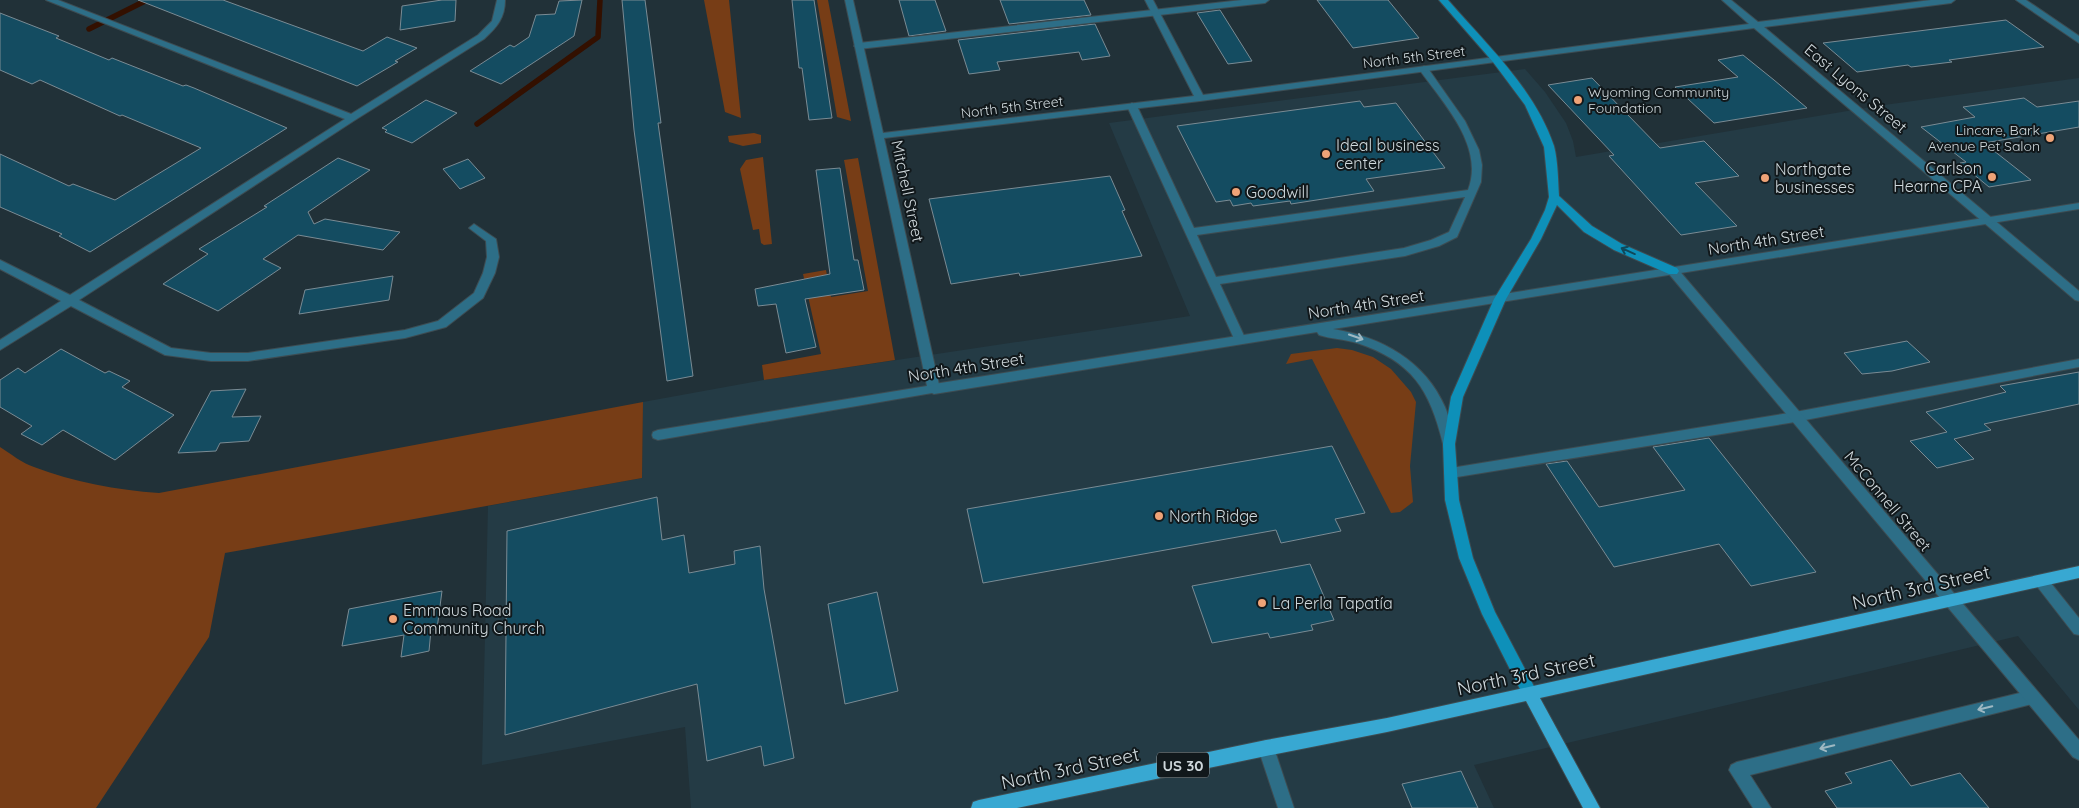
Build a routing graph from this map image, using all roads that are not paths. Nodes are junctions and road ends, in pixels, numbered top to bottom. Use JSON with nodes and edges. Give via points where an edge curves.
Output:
{"nodes":[{"id":1,"x":50,"y":0,"type":"edge"},
{"id":2,"x":501,"y":0,"type":"edge"},
{"id":3,"x":849,"y":0,"type":"edge"},
{"id":4,"x":1149,"y":0,"type":"edge"},
{"id":5,"x":1265,"y":0,"type":"edge"},
{"id":6,"x":1443,"y":0,"type":"edge"},
{"id":7,"x":1726,"y":0,"type":"edge"},
{"id":8,"x":1951,"y":0,"type":"edge"},
{"id":9,"x":2020,"y":0,"type":"edge"},
{"id":10,"x":1155,"y":13,"type":"junction"},
{"id":11,"x":1756,"y":26,"type":"junction"},
{"id":12,"x":2079,"y":40,"type":"edge"},
{"id":13,"x":859,"y":46,"type":"junction"},
{"id":14,"x":1496,"y":60,"type":"junction"},
{"id":15,"x":1424,"y":69,"type":"junction"},
{"id":16,"x":1200,"y":98,"type":"junction"},
{"id":17,"x":1132,"y":106,"type":"junction"},
{"id":18,"x":352,"y":118,"type":"junction"},
{"id":19,"x":880,"y":136,"type":"junction"},
{"id":20,"x":1472,"y":193,"type":"junction"},
{"id":21,"x":1554,"y":197,"type":"junction"},
{"id":22,"x":2079,"y":206,"type":"edge"},
{"id":23,"x":1989,"y":220,"type":"junction"},
{"id":24,"x":474,"y":228,"type":"dead end"},
{"id":25,"x":1190,"y":232,"type":"junction"},
{"id":26,"x":0,"y":264,"type":"edge"},
{"id":27,"x":1673,"y":271,"type":"junction"},
{"id":28,"x":1213,"y":281,"type":"junction"},
{"id":29,"x":2079,"y":297,"type":"edge"},
{"id":30,"x":1500,"y":300,"type":"junction"},
{"id":31,"x":70,"y":301,"type":"junction"},
{"id":32,"x":1308,"y":330,"type":"junction"},
{"id":33,"x":1240,"y":340,"type":"junction"},
{"id":34,"x":0,"y":346,"type":"edge"},
{"id":35,"x":2079,"y":363,"type":"edge"},
{"id":36,"x":934,"y":389,"type":"junction"},
{"id":37,"x":1795,"y":417,"type":"junction"},
{"id":38,"x":658,"y":436,"type":"dead end"},
{"id":39,"x":1450,"y":444,"type":"junction"},
{"id":40,"x":1451,"y":473,"type":"junction"},
{"id":41,"x":2079,"y":572,"type":"edge"},
{"id":42,"x":2041,"y":581,"type":"junction"},
{"id":43,"x":1950,"y":601,"type":"junction"},
{"id":44,"x":2079,"y":629,"type":"edge"},
{"id":45,"x":1530,"y":694,"type":"junction"},
{"id":46,"x":2032,"y":696,"type":"junction"},
{"id":47,"x":1266,"y":748,"type":"junction"},
{"id":48,"x":2079,"y":752,"type":"edge"},
{"id":49,"x":979,"y":808,"type":"edge"},
{"id":50,"x":1286,"y":808,"type":"edge"},
{"id":51,"x":1592,"y":808,"type":"edge"},
{"id":52,"x":1762,"y":808,"type":"edge"}],
"edges":[{"from":1,"to":18,"type":"street"},
{"from":2,"to":18,"type":"street","via":[[501,15],[481,37]]},
{"from":3,"to":13,"type":"street","name":"Mitchell Street"},
{"from":4,"to":10,"type":"street"},
{"from":5,"to":10,"type":"street"},
{"from":6,"to":14,"type":"main road"},
{"from":7,"to":11,"type":"street","name":"East Lyons Street"},
{"from":8,"to":11,"type":"street","name":"North 5th Street"},
{"from":9,"to":12,"type":"street"},
{"from":10,"to":13,"type":"street"},
{"from":10,"to":16,"type":"street"},
{"from":11,"to":14,"type":"street","name":"North 5th Street"},
{"from":11,"to":23,"type":"street","name":"East Lyons Street"},
{"from":13,"to":19,"type":"street","name":"Mitchell Street"},
{"from":14,"to":15,"type":"street","name":"North 5th Street"},
{"from":14,"to":21,"type":"main road","via":[[1530,105],[1549,147]]},
{"from":15,"to":16,"type":"street","name":"North 5th Street"},
{"from":15,"to":20,"type":"street","via":[[1466,131],[1476,160],[1477,178]]},
{"from":16,"to":17,"type":"street","name":"North 5th Street"},
{"from":17,"to":19,"type":"street","name":"North 5th Street"},
{"from":17,"to":25,"type":"street"},
{"from":18,"to":31,"type":"street"},
{"from":19,"to":36,"type":"street","name":"Mitchell Street"},
{"from":20,"to":25,"type":"street"},
{"from":20,"to":28,"type":"street","via":[[1453,234],[1435,243],[1405,252]]},
{"from":27,"to":21,"type":"main road","one_way":true,"via":[[1588,229]]},
{"from":21,"to":30,"type":"main road","via":[[1536,239]]},
{"from":22,"to":23,"type":"street","name":"North 4th Street"},
{"from":23,"to":27,"type":"street","name":"North 4th Street"},
{"from":23,"to":29,"type":"street","name":"East Lyons Street"},
{"from":24,"to":31,"type":"street","via":[[491,239],[493,257],[479,295],[442,324],[405,334],[248,357],[211,357],[169,352]]},
{"from":25,"to":28,"type":"street"},
{"from":26,"to":31,"type":"street"},
{"from":27,"to":30,"type":"street","name":"North 4th Street"},
{"from":27,"to":37,"type":"street","name":"McConnell Street"},
{"from":28,"to":33,"type":"street"},
{"from":30,"to":32,"type":"street","name":"North 4th Street"},
{"from":30,"to":39,"type":"main road","via":[[1457,397]]},
{"from":31,"to":34,"type":"street"},
{"from":32,"to":33,"type":"street","name":"North 4th Street"},
{"from":32,"to":39,"type":"street","one_way":true,"via":[[1348,335],[1372,343],[1415,371],[1439,407]]},
{"from":33,"to":36,"type":"street","name":"North 4th Street"},
{"from":35,"to":37,"type":"street"},
{"from":36,"to":38,"type":"street","name":"North 4th Street"},
{"from":37,"to":40,"type":"street"},
{"from":37,"to":43,"type":"street","name":"McConnell Street"},
{"from":39,"to":40,"type":"main road"},
{"from":40,"to":45,"type":"main road","via":[[1452,500],[1466,558],[1489,614]]},
{"from":41,"to":42,"type":"main road","name":"North 3rd Street"},
{"from":42,"to":43,"type":"main road","name":"North 3rd Street"},
{"from":42,"to":44,"type":"street"},
{"from":43,"to":45,"type":"main road","name":"North 3rd Street"},
{"from":43,"to":46,"type":"street","name":"McConnell Street"},
{"from":45,"to":47,"type":"main road","name":"North 3rd Street","number":"US 30"},
{"from":45,"to":51,"type":"main road"},
{"from":46,"to":48,"type":"street","name":"McConnell Street"},
{"from":46,"to":52,"type":"street","one_way":true,"via":[[1737,770]]},
{"from":47,"to":49,"type":"main road","name":"North 3rd Street","number":"US 30"},
{"from":47,"to":50,"type":"street"}]}
